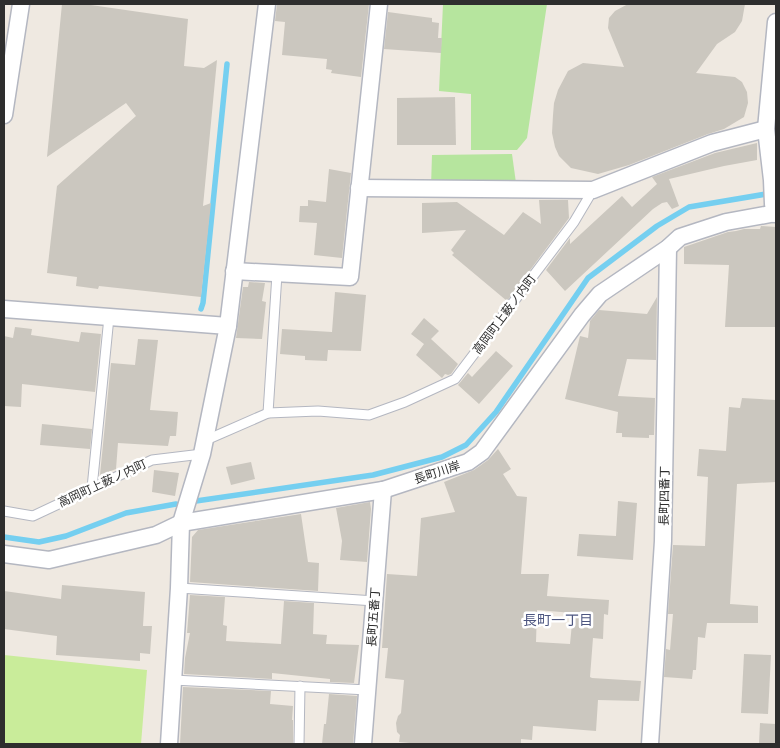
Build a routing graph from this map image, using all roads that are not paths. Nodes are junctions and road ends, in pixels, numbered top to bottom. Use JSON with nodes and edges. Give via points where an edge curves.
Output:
{"nodes":[{"id":1,"x":22,"y":4,"type":"edge"},
{"id":2,"x":267,"y":4,"type":"edge"},
{"id":3,"x":379,"y":4,"type":"edge"},
{"id":4,"x":776,"y":22,"type":"edge"},
{"id":5,"x":4,"y":115,"type":"edge"},
{"id":6,"x":771,"y":131,"type":"edge"},
{"id":7,"x":360,"y":188,"type":"junction"},
{"id":8,"x":593,"y":190,"type":"junction"},
{"id":9,"x":775,"y":210,"type":"edge"},
{"id":10,"x":668,"y":248,"type":"junction"},
{"id":11,"x":234,"y":271,"type":"junction"},
{"id":12,"x":277,"y":274,"type":"junction"},
{"id":13,"x":4,"y":309,"type":"edge"},
{"id":14,"x":109,"y":317,"type":"junction"},
{"id":15,"x":228,"y":326,"type":"junction"},
{"id":16,"x":268,"y":413,"type":"junction"},
{"id":17,"x":203,"y":448,"type":"junction"},
{"id":18,"x":92,"y":488,"type":"junction"},
{"id":19,"x":383,"y":490,"type":"junction"},
{"id":20,"x":4,"y":511,"type":"edge"},
{"id":21,"x":181,"y":523,"type":"junction"},
{"id":22,"x":4,"y":554,"type":"edge"},
{"id":23,"x":179,"y":588,"type":"junction"},
{"id":24,"x":375,"y":601,"type":"junction"},
{"id":25,"x":173,"y":680,"type":"junction"},
{"id":26,"x":300,"y":686,"type":"junction"},
{"id":27,"x":368,"y":690,"type":"junction"},
{"id":28,"x":169,"y":744,"type":"edge"},
{"id":29,"x":299,"y":744,"type":"edge"},
{"id":30,"x":363,"y":744,"type":"edge"},
{"id":31,"x":650,"y":744,"type":"edge"}],
"edges":[{"from":1,"to":5,"type":"street"},
{"from":2,"to":11,"type":"street"},
{"from":3,"to":7,"type":"street"},
{"from":4,"to":6,"type":"street"},
{"from":6,"to":8,"type":"street","via":[[712,143]]},
{"from":6,"to":9,"type":"street"},
{"from":7,"to":8,"type":"street"},
{"from":7,"to":12,"type":"street","via":[[350,277]]},
{"from":8,"to":16,"type":"lane","name":"高岡町上薮ノ内町","via":[[574,222],[455,380],[369,415],[318,411]]},
{"from":9,"to":10,"type":"street","name":"長町川岸","via":[[680,237]]},
{"from":10,"to":19,"type":"street","name":"長町川岸","via":[[600,294],[482,452],[468,462]]},
{"from":10,"to":31,"type":"street","name":"長町四番丁","via":[[663,541]]},
{"from":11,"to":12,"type":"street"},
{"from":11,"to":15,"type":"street"},
{"from":12,"to":16,"type":"lane"},
{"from":13,"to":14,"type":"street"},
{"from":14,"to":15,"type":"street"},
{"from":14,"to":18,"type":"lane"},
{"from":15,"to":17,"type":"street"},
{"from":16,"to":17,"type":"lane","name":"高岡町上薮ノ内町"},
{"from":17,"to":18,"type":"lane","name":"高岡町上薮ノ内町","via":[[152,460]]},
{"from":17,"to":21,"type":"street"},
{"from":18,"to":20,"type":"lane","name":"高岡町上薮ノ内町","via":[[34,516]]},
{"from":19,"to":21,"type":"street","name":"長町川岸"},
{"from":19,"to":24,"type":"street","name":"長町五番丁"},
{"from":21,"to":22,"type":"street","name":"長町川岸","via":[[156,535],[49,560]]},
{"from":21,"to":23,"type":"street"},
{"from":23,"to":24,"type":"lane"},
{"from":23,"to":25,"type":"street"},
{"from":24,"to":27,"type":"street","name":"長町五番丁"},
{"from":25,"to":26,"type":"lane"},
{"from":25,"to":28,"type":"street"},
{"from":26,"to":27,"type":"lane"},
{"from":26,"to":29,"type":"lane"},
{"from":27,"to":30,"type":"street","name":"長町五番丁"}]}
